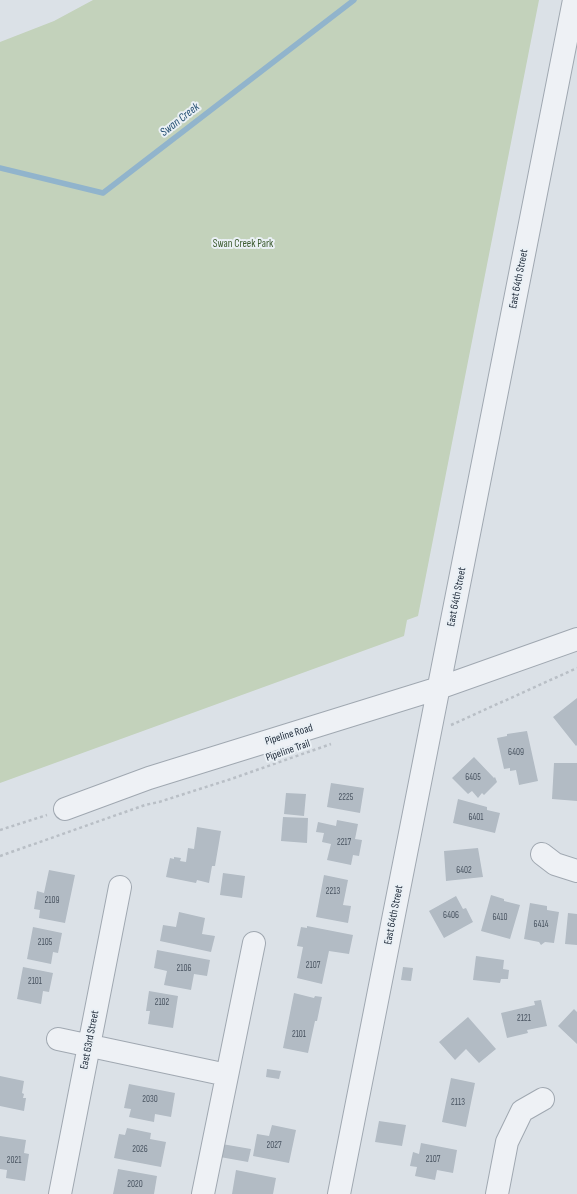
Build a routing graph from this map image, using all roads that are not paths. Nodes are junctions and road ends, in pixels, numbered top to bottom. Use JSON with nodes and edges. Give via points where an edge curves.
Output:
{"nodes":[{"id":1,"x":574,"y":0,"type":"edge"},
{"id":2,"x":577,"y":639,"type":"edge"},
{"id":3,"x":439,"y":688,"type":"junction"},
{"id":4,"x":65,"y":809,"type":"road end"},
{"id":5,"x":542,"y":854,"type":"dead end"},
{"id":6,"x":577,"y":871,"type":"edge"},
{"id":7,"x":120,"y":887,"type":"dead end"},
{"id":8,"x":254,"y":943,"type":"dead end"},
{"id":9,"x":58,"y":1039,"type":"dead end"},
{"id":10,"x":89,"y":1045,"type":"junction"},
{"id":11,"x":227,"y":1075,"type":"junction"},
{"id":12,"x":543,"y":1099,"type":"dead end"},
{"id":13,"x":60,"y":1194,"type":"edge"},
{"id":14,"x":203,"y":1194,"type":"edge"},
{"id":15,"x":339,"y":1194,"type":"edge"},
{"id":16,"x":497,"y":1194,"type":"edge"}],
"edges":[{"from":1,"to":3,"type":"street","name":"East 64th Street"},
{"from":2,"to":3,"type":"street","name":"Pipeline Road"},
{"from":3,"to":4,"type":"street","name":"Pipeline Road","via":[[149,778]]},
{"from":3,"to":15,"type":"street","name":"East 64th Street"},
{"from":5,"to":6,"type":"street","via":[[555,864]]},
{"from":7,"to":10,"type":"street","name":"East 63rd Street"},
{"from":8,"to":11,"type":"street"},
{"from":9,"to":10,"type":"street"},
{"from":10,"to":11,"type":"street"},
{"from":10,"to":13,"type":"street","name":"East 63rd Street"},
{"from":11,"to":14,"type":"street"},
{"from":12,"to":16,"type":"street","via":[[522,1111],[507,1142]]}]}
